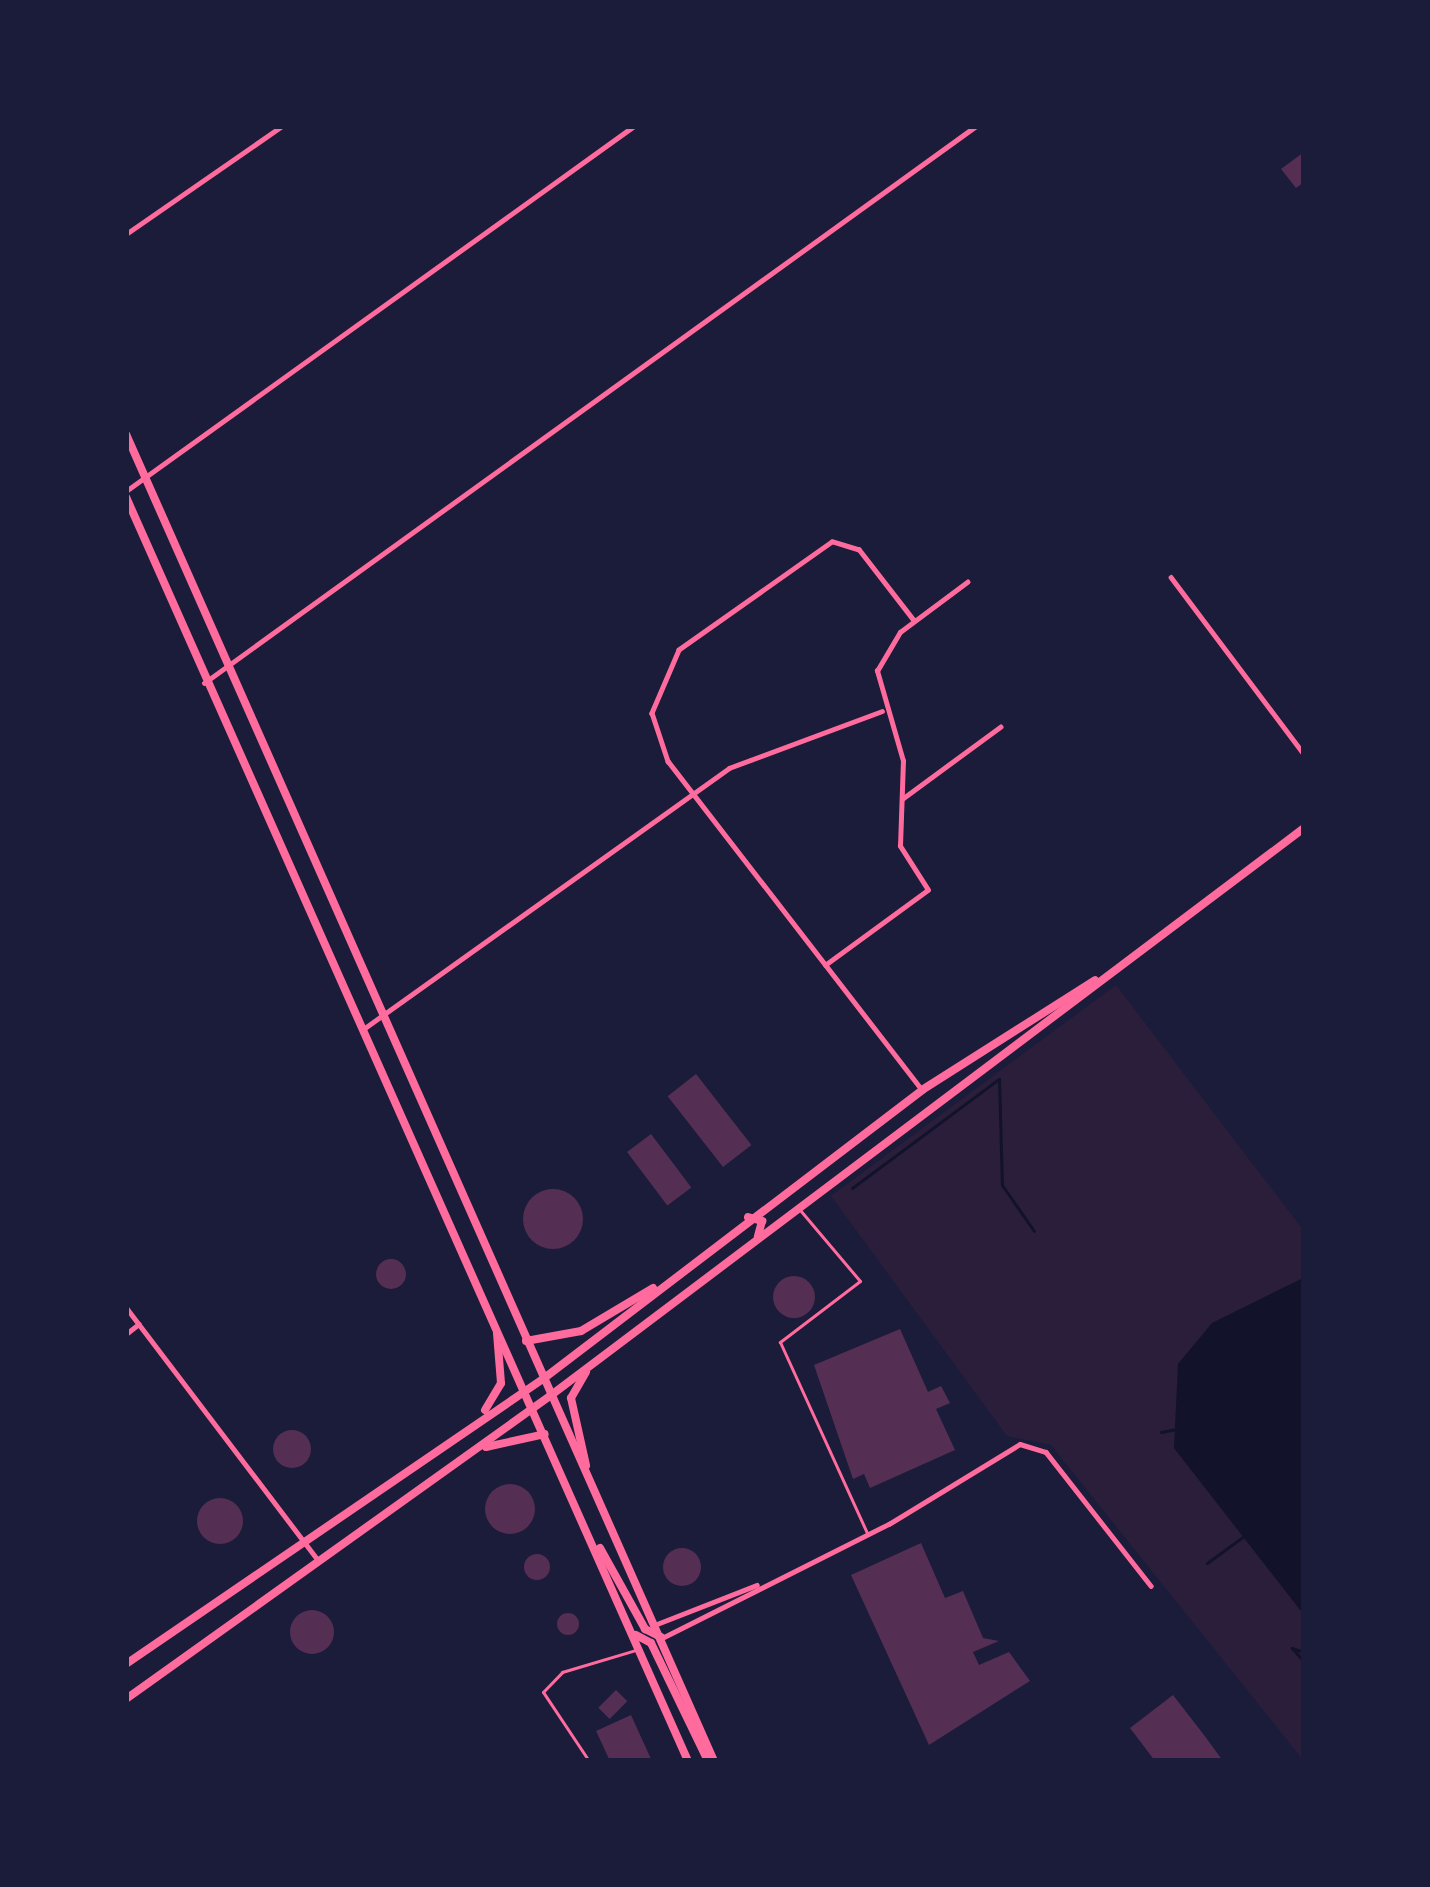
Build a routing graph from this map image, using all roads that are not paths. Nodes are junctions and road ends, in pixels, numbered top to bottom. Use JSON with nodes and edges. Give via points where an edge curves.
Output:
{"nodes":[{"id":1,"x":282,"y":126,"type":"edge"},
{"id":2,"x":634,"y":126,"type":"edge"},
{"id":3,"x":976,"y":126,"type":"edge"},
{"id":4,"x":126,"y":234,"type":"edge"},
{"id":5,"x":126,"y":434,"type":"edge"},
{"id":6,"x":145,"y":477,"type":"junction"},
{"id":7,"x":126,"y":494,"type":"edge"},
{"id":8,"x":1171,"y":577,"type":"dead end"},
{"id":9,"x":968,"y":583,"type":"dead end"},
{"id":10,"x":914,"y":622,"type":"junction"},
{"id":11,"x":229,"y":666,"type":"junction"},
{"id":12,"x":204,"y":683,"type":"junction"},
{"id":13,"x":882,"y":711,"type":"junction"},
{"id":14,"x":1000,"y":727,"type":"dead end"},
{"id":15,"x":1304,"y":754,"type":"edge"},
{"id":16,"x":693,"y":793,"type":"junction"},
{"id":17,"x":902,"y":799,"type":"junction"},
{"id":18,"x":1304,"y":828,"type":"edge"},
{"id":19,"x":825,"y":965,"type":"junction"},
{"id":20,"x":1102,"y":977,"type":"junction"},
{"id":21,"x":385,"y":1017,"type":"junction"},
{"id":22,"x":362,"y":1030,"type":"junction"},
{"id":23,"x":922,"y":1090,"type":"junction"},
{"id":24,"x":800,"y":1179,"type":"junction"},
{"id":25,"x":798,"y":1208,"type":"junction"},
{"id":26,"x":747,"y":1217,"type":"junction"},
{"id":27,"x":754,"y":1243,"type":"junction"},
{"id":28,"x":659,"y":1286,"type":"junction"},
{"id":29,"x":126,"y":1307,"type":"edge"},
{"id":30,"x":139,"y":1324,"type":"junction"},
{"id":31,"x":497,"y":1326,"type":"junction"},
{"id":32,"x":126,"y":1334,"type":"edge"},
{"id":33,"x":526,"y":1341,"type":"junction"},
{"id":34,"x":590,"y":1366,"type":"junction"},
{"id":35,"x":542,"y":1379,"type":"junction"},
{"id":36,"x":526,"y":1390,"type":"junction"},
{"id":37,"x":550,"y":1396,"type":"junction"},
{"id":38,"x":534,"y":1408,"type":"junction"},
{"id":39,"x":483,"y":1415,"type":"junction"},
{"id":40,"x":545,"y":1434,"type":"junction"},
{"id":41,"x":473,"y":1452,"type":"junction"},
{"id":42,"x":591,"y":1484,"type":"junction"},
{"id":43,"x":587,"y":1528,"type":"junction"},
{"id":44,"x":868,"y":1534,"type":"junction"},
{"id":45,"x":304,"y":1541,"type":"junction"},
{"id":46,"x":321,"y":1563,"type":"junction"},
{"id":47,"x":763,"y":1584,"type":"junction"},
{"id":48,"x":1151,"y":1586,"type":"dead end"},
{"id":49,"x":656,"y":1625,"type":"junction"},
{"id":50,"x":645,"y":1629,"type":"junction"},
{"id":51,"x":634,"y":1634,"type":"junction"},
{"id":52,"x":662,"y":1638,"type":"junction"},
{"id":53,"x":651,"y":1643,"type":"junction"},
{"id":54,"x":640,"y":1648,"type":"junction"},
{"id":55,"x":126,"y":1664,"type":"edge"},
{"id":56,"x":126,"y":1699,"type":"edge"},
{"id":57,"x":589,"y":1761,"type":"edge"},
{"id":58,"x":688,"y":1761,"type":"edge"},
{"id":59,"x":711,"y":1761,"type":"edge"}],
"edges":[{"from":1,"to":4,"type":"street"},
{"from":2,"to":6,"type":"street"},
{"from":3,"to":11,"type":"street"},
{"from":5,"to":6,"type":"main road"},
{"from":6,"to":7,"type":"street"},
{"from":6,"to":11,"type":"main road"},
{"from":7,"to":12,"type":"main road"},
{"from":8,"to":15,"type":"street"},
{"from":9,"to":10,"type":"street"},
{"from":10,"to":13,"type":"street","via":[[880,660]]},
{"from":10,"to":16,"type":"street","via":[[860,550],[832,542],[679,650],[652,713]]},
{"from":11,"to":12,"type":"street"},
{"from":11,"to":21,"type":"main road"},
{"from":12,"to":22,"type":"main road"},
{"from":13,"to":16,"type":"street","via":[[759,753]]},
{"from":13,"to":17,"type":"street","via":[[903,761]]},
{"from":14,"to":17,"type":"street"},
{"from":16,"to":19,"type":"street"},
{"from":16,"to":21,"type":"street"},
{"from":17,"to":19,"type":"street","via":[[900,846],[928,890]]},
{"from":18,"to":20,"type":"main road"},
{"from":19,"to":23,"type":"street"},
{"from":20,"to":23,"type":"main road"},
{"from":20,"to":25,"type":"main road"},
{"from":21,"to":22,"type":"street"},
{"from":21,"to":33,"type":"main road"},
{"from":22,"to":31,"type":"main road"},
{"from":23,"to":24,"type":"main road"},
{"from":24,"to":25,"type":"main road"},
{"from":24,"to":26,"type":"main road"},
{"from":25,"to":27,"type":"main road"},
{"from":25,"to":44,"type":"lane","via":[[860,1281],[780,1342]]},
{"from":26,"to":27,"type":"main road","via":[[763,1222]]},
{"from":26,"to":28,"type":"main road"},
{"from":27,"to":34,"type":"main road"},
{"from":28,"to":33,"type":"main road","via":[[581,1331]]},
{"from":28,"to":35,"type":"main road"},
{"from":29,"to":30,"type":"street"},
{"from":30,"to":32,"type":"street"},
{"from":30,"to":45,"type":"street"},
{"from":31,"to":36,"type":"main road"},
{"from":31,"to":39,"type":"main road","via":[[501,1383]]},
{"from":33,"to":35,"type":"main road"},
{"from":34,"to":37,"type":"main road"},
{"from":34,"to":42,"type":"main road","via":[[571,1398]]},
{"from":35,"to":36,"type":"main road"},
{"from":35,"to":37,"type":"main road"},
{"from":36,"to":38,"type":"main road"},
{"from":36,"to":39,"type":"main road"},
{"from":37,"to":38,"type":"main road"},
{"from":37,"to":42,"type":"main road"},
{"from":38,"to":40,"type":"main road"},
{"from":38,"to":41,"type":"main road"},
{"from":39,"to":45,"type":"main road"},
{"from":40,"to":41,"type":"main road"},
{"from":40,"to":43,"type":"main road"},
{"from":41,"to":46,"type":"main road"},
{"from":42,"to":49,"type":"main road"},
{"from":43,"to":50,"type":"main road"},
{"from":43,"to":51,"type":"main road"},
{"from":44,"to":47,"type":"street"},
{"from":44,"to":48,"type":"street","via":[[1020,1444],[1046,1452]]},
{"from":45,"to":46,"type":"street"},
{"from":45,"to":55,"type":"main road"},
{"from":46,"to":56,"type":"main road"},
{"from":47,"to":49,"type":"street"},
{"from":47,"to":52,"type":"street"},
{"from":49,"to":50,"type":"street"},
{"from":49,"to":52,"type":"main road"},
{"from":50,"to":51,"type":"street"},
{"from":50,"to":52,"type":"main road"},
{"from":51,"to":53,"type":"main road"},
{"from":51,"to":54,"type":"main road"},
{"from":52,"to":53,"type":"street"},
{"from":52,"to":59,"type":"main road"},
{"from":53,"to":54,"type":"street"},
{"from":53,"to":59,"type":"main road"},
{"from":54,"to":57,"type":"lane","via":[[562,1672],[543,1692]]},
{"from":54,"to":58,"type":"main road"}]}
